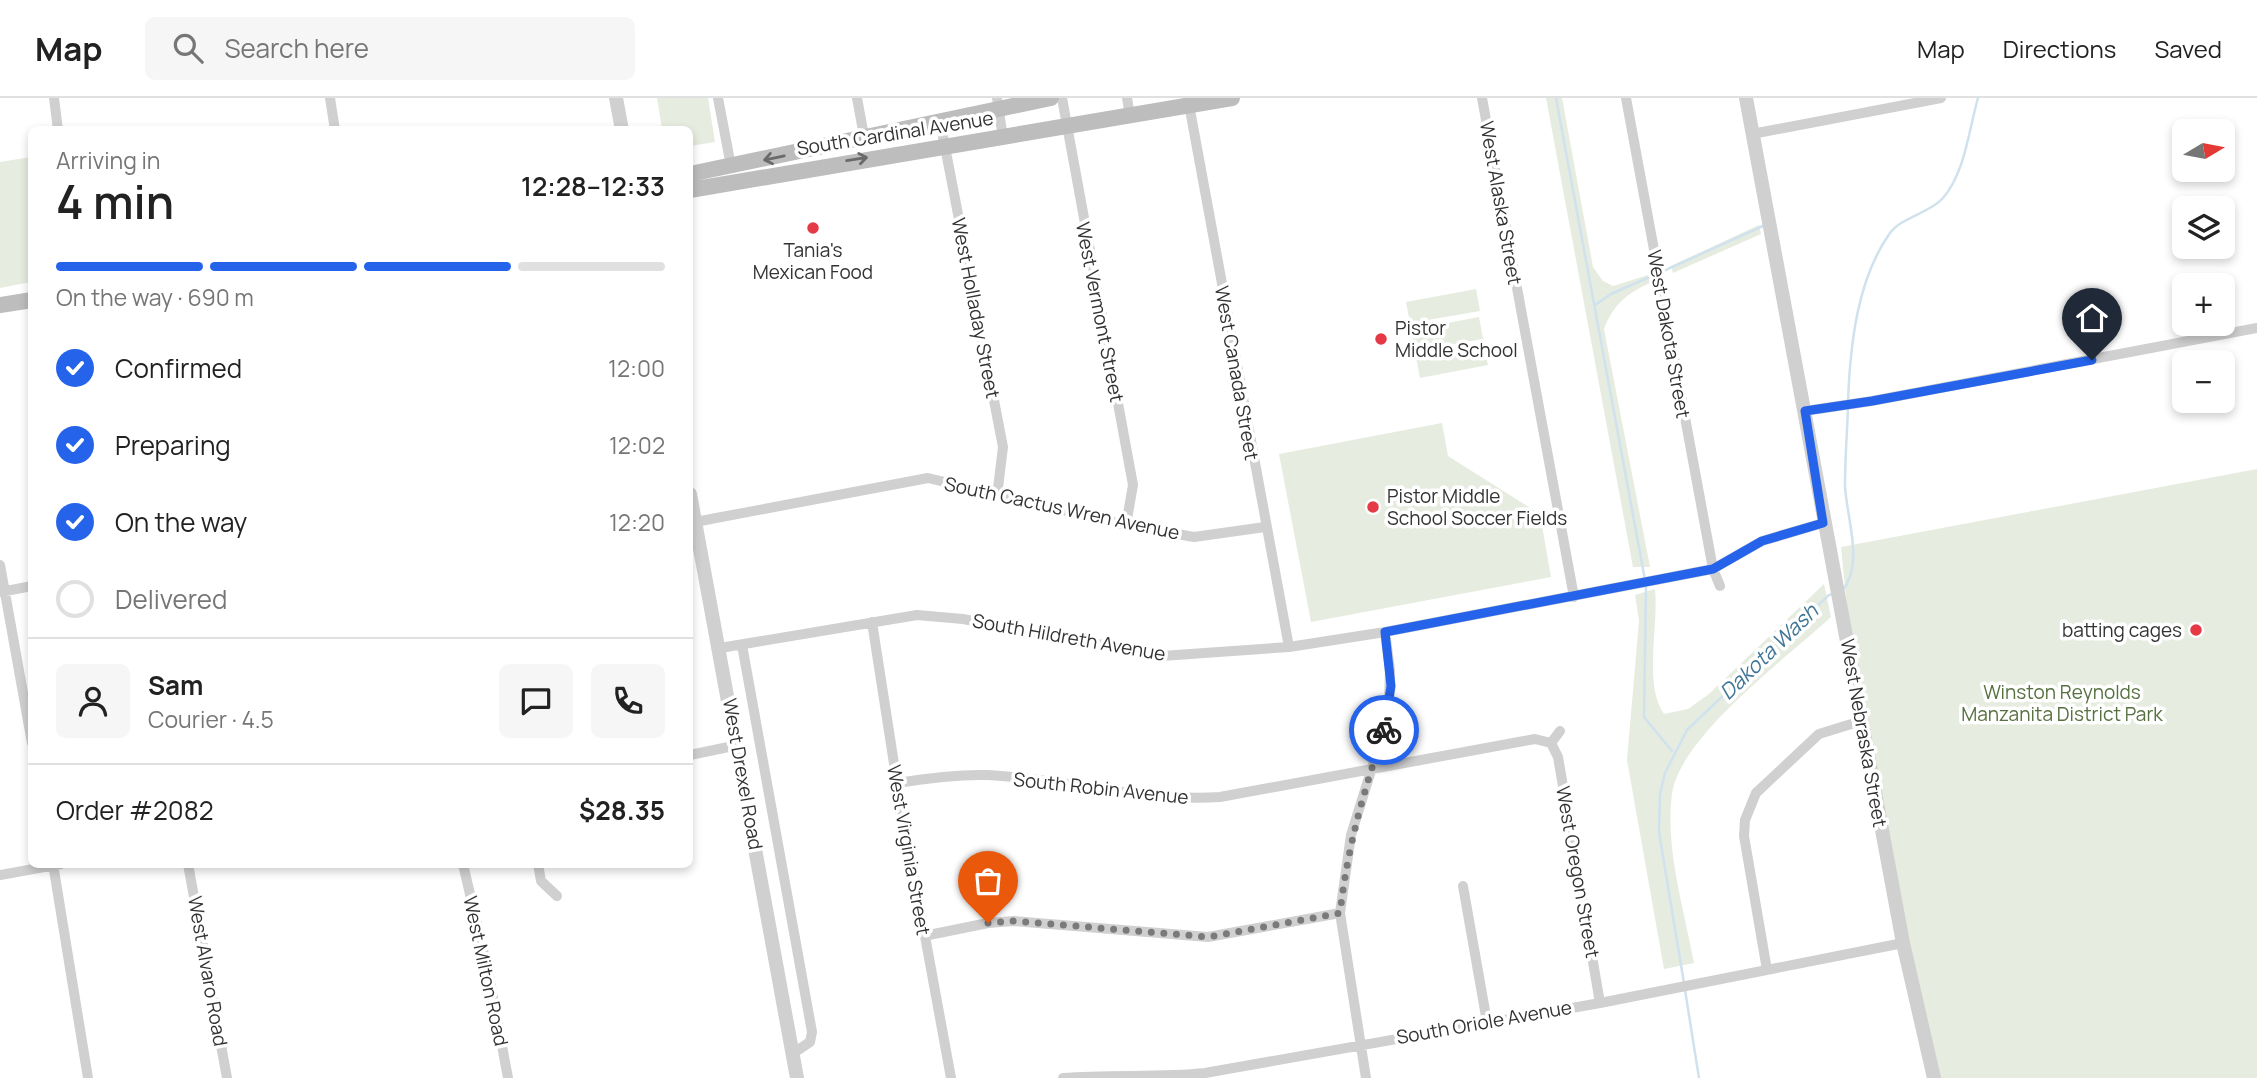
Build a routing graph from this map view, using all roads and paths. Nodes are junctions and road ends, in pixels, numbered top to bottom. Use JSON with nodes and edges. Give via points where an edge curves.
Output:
{"nodes":[{"id":1,"x":54,"y":98,"type":"edge"},
{"id":2,"x":330,"y":98,"type":"edge"},
{"id":3,"x":616,"y":98,"type":"edge"},
{"id":4,"x":719,"y":98,"type":"edge"},
{"id":5,"x":857,"y":98,"type":"edge"},
{"id":6,"x":1051,"y":98,"type":"edge"},
{"id":7,"x":1062,"y":98,"type":"edge"},
{"id":8,"x":1127,"y":98,"type":"edge"},
{"id":9,"x":1232,"y":98,"type":"edge"},
{"id":10,"x":1482,"y":98,"type":"edge"},
{"id":11,"x":1626,"y":98,"type":"edge"},
{"id":12,"x":1746,"y":98,"type":"edge"},
{"id":13,"x":1941,"y":98,"type":"edge"},
{"id":14,"x":1188,"y":102,"type":"edge"},
{"id":15,"x":998,"y":103,"type":"edge"},
{"id":16,"x":1130,"y":116,"type":"junction"},
{"id":17,"x":940,"y":121,"type":"junction"},
{"id":18,"x":58,"y":126,"type":"edge"},
{"id":19,"x":334,"y":126,"type":"edge"},
{"id":20,"x":620,"y":126,"type":"edge"},
{"id":21,"x":1065,"y":128,"type":"junction"},
{"id":22,"x":1752,"y":134,"type":"junction"},
{"id":23,"x":864,"y":136,"type":"junction"},
{"id":24,"x":1003,"y":138,"type":"junction"},
{"id":25,"x":946,"y":145,"type":"junction"},
{"id":26,"x":731,"y":166,"type":"junction"},
{"id":27,"x":693,"y":173,"type":"edge"},
{"id":28,"x":693,"y":189,"type":"edge"},
{"id":29,"x":28,"y":301,"type":"edge"},
{"id":30,"x":0,"y":306,"type":"edge"},
{"id":31,"x":2257,"y":328,"type":"edge"},
{"id":32,"x":1805,"y":411,"type":"junction"},
{"id":33,"x":997,"y":496,"type":"junction"},
{"id":34,"x":693,"y":511,"type":"edge"},
{"id":35,"x":695,"y":522,"type":"junction"},
{"id":36,"x":1823,"y":523,"type":"junction"},
{"id":37,"x":1126,"y":525,"type":"junction"},
{"id":38,"x":1265,"y":527,"type":"junction"},
{"id":39,"x":0,"y":565,"type":"edge"},
{"id":40,"x":1713,"y":569,"type":"junction"},
{"id":41,"x":1720,"y":586,"type":"dead end"},
{"id":42,"x":28,"y":587,"type":"edge"},
{"id":43,"x":2,"y":591,"type":"edge"},
{"id":44,"x":1574,"y":597,"type":"junction"},
{"id":45,"x":872,"y":622,"type":"junction"},
{"id":46,"x":1385,"y":632,"type":"junction"},
{"id":47,"x":742,"y":645,"type":"junction"},
{"id":48,"x":1289,"y":647,"type":"junction"},
{"id":49,"x":720,"y":648,"type":"junction"},
{"id":50,"x":1861,"y":721,"type":"junction"},
{"id":51,"x":28,"y":723,"type":"edge"},
{"id":52,"x":1560,"y":731,"type":"dead end"},
{"id":53,"x":1551,"y":743,"type":"junction"},
{"id":54,"x":738,"y":745,"type":"junction"},
{"id":55,"x":693,"y":754,"type":"edge"},
{"id":56,"x":1371,"y":769,"type":"junction"},
{"id":57,"x":897,"y":783,"type":"junction"},
{"id":58,"x":39,"y":868,"type":"edge"},
{"id":59,"x":56,"y":868,"type":"edge"},
{"id":60,"x":189,"y":868,"type":"edge"},
{"id":61,"x":464,"y":868,"type":"edge"},
{"id":62,"x":539,"y":868,"type":"edge"},
{"id":63,"x":0,"y":875,"type":"edge"},
{"id":64,"x":1463,"y":886,"type":"dead end"},
{"id":65,"x":557,"y":896,"type":"dead end"},
{"id":66,"x":1340,"y":913,"type":"junction"},
{"id":67,"x":924,"y":936,"type":"junction"},
{"id":68,"x":1903,"y":943,"type":"junction"},
{"id":69,"x":1767,"y":970,"type":"junction"},
{"id":70,"x":1600,"y":1003,"type":"junction"},
{"id":71,"x":1487,"y":1022,"type":"junction"},
{"id":72,"x":1360,"y":1044,"type":"junction"},
{"id":73,"x":792,"y":1054,"type":"junction"},
{"id":74,"x":88,"y":1078,"type":"edge"},
{"id":75,"x":227,"y":1078,"type":"edge"},
{"id":76,"x":508,"y":1078,"type":"edge"},
{"id":77,"x":797,"y":1078,"type":"edge"},
{"id":78,"x":951,"y":1078,"type":"edge"},
{"id":79,"x":1063,"y":1078,"type":"edge"},
{"id":80,"x":1366,"y":1078,"type":"edge"},
{"id":81,"x":1934,"y":1078,"type":"edge"}],
"edges":[{"from":1,"to":18,"type":"street"},
{"from":2,"to":19,"type":"street"},
{"from":3,"to":20,"type":"street"},
{"from":4,"to":26,"type":"street"},
{"from":5,"to":23,"type":"street"},
{"from":6,"to":15,"type":"main road","name":"South Cardinal Avenue"},
{"from":7,"to":21,"type":"street","name":"West Vermont Street"},
{"from":8,"to":16,"type":"street"},
{"from":9,"to":14,"type":"main road","name":"South Cardinal Avenue"},
{"from":10,"to":44,"type":"street","name":"West Alaska Street"},
{"from":11,"to":40,"type":"street","name":"West Dakota Street"},
{"from":12,"to":22,"type":"street","name":"West Nebraska Street"},
{"from":13,"to":22,"type":"street"},
{"from":14,"to":16,"type":"main road","name":"South Cardinal Avenue"},
{"from":14,"to":38,"type":"street","name":"West Canada Street"},
{"from":15,"to":17,"type":"main road","name":"South Cardinal Avenue"},
{"from":15,"to":24,"type":"street"},
{"from":16,"to":21,"type":"main road","name":"South Cardinal Avenue"},
{"from":17,"to":23,"type":"main road","name":"South Cardinal Avenue"},
{"from":17,"to":25,"type":"street","name":"West Holladay Street"},
{"from":21,"to":24,"type":"main road","name":"South Cardinal Avenue"},
{"from":21,"to":37,"type":"street","name":"West Vermont Street","via":[[1133,485]]},
{"from":22,"to":32,"type":"street","name":"West Nebraska Street"},
{"from":23,"to":26,"type":"main road","name":"South Cardinal Avenue","one_way":true},
{"from":24,"to":25,"type":"main road","name":"South Cardinal Avenue"},
{"from":28,"to":25,"type":"main road","name":"South Cardinal Avenue","one_way":true},
{"from":25,"to":33,"type":"street","name":"West Holladay Street","via":[[1003,447]]},
{"from":26,"to":27,"type":"main road","name":"South Cardinal Avenue"},
{"from":29,"to":30,"type":"main road"},
{"from":31,"to":32,"type":"street"},
{"from":32,"to":36,"type":"street","name":"West Nebraska Street"},
{"from":33,"to":35,"type":"street","name":"South Cactus Wren Avenue","via":[[928,478]]},
{"from":33,"to":37,"type":"street","name":"South Cactus Wren Avenue"},
{"from":34,"to":35,"type":"street","name":"West Drexel Road"},
{"from":35,"to":49,"type":"street","name":"West Drexel Road"},
{"from":36,"to":40,"type":"street","name":"South Hildreth Avenue","via":[[1762,541]]},
{"from":36,"to":50,"type":"street","name":"West Nebraska Street"},
{"from":37,"to":38,"type":"street","name":"South Cactus Wren Avenue","via":[[1195,537]]},
{"from":38,"to":48,"type":"street","name":"West Canada Street"},
{"from":39,"to":43,"type":"street"},
{"from":40,"to":41,"type":"street","name":"West Dakota Street"},
{"from":40,"to":44,"type":"street","name":"South Hildreth Avenue"},
{"from":42,"to":43,"type":"street"},
{"from":43,"to":51,"type":"street"},
{"from":44,"to":46,"type":"street","name":"South Hildreth Avenue"},
{"from":45,"to":47,"type":"street","name":"South Hildreth Avenue"},
{"from":45,"to":48,"type":"street","name":"South Hildreth Avenue","via":[[918,615],[963,619],[1162,656]]},
{"from":45,"to":57,"type":"street","name":"West Virginia Street"},
{"from":46,"to":48,"type":"street","name":"South Hildreth Avenue"},
{"from":46,"to":56,"type":"street","via":[[1391,686]]},
{"from":47,"to":49,"type":"street","name":"South Hildreth Avenue"},
{"from":47,"to":73,"type":"street","name":"West Drexel Road","via":[[812,1032],[810,1042]]},
{"from":49,"to":54,"type":"street","name":"West Drexel Road"},
{"from":50,"to":68,"type":"street","name":"West Nebraska Street"},
{"from":50,"to":69,"type":"street","via":[[1819,734],[1749,805],[1744,836]]},
{"from":52,"to":53,"type":"street"},
{"from":53,"to":56,"type":"street","name":"South Robin Avenue","via":[[1535,739]]},
{"from":53,"to":70,"type":"street","name":"West Oregon Street","via":[[1558,757]]},
{"from":54,"to":55,"type":"street"},
{"from":54,"to":73,"type":"street","name":"West Drexel Road"},
{"from":56,"to":57,"type":"street","name":"South Robin Avenue","via":[[1220,797],[1178,800],[992,775],[943,775]]},
{"from":56,"to":66,"type":"street","via":[[1351,835]]},
{"from":57,"to":67,"type":"street","name":"West Virginia Street"},
{"from":58,"to":63,"type":"street"},
{"from":59,"to":74,"type":"street"},
{"from":60,"to":75,"type":"street","name":"West Alvaro Road"},
{"from":61,"to":76,"type":"street","name":"West Milton Road"},
{"from":62,"to":65,"type":"street","via":[[541,881]]},
{"from":64,"to":71,"type":"street"},
{"from":66,"to":67,"type":"street","via":[[1209,937],[1014,921]]},
{"from":66,"to":72,"type":"street"},
{"from":67,"to":78,"type":"street","name":"West Virginia Street"},
{"from":68,"to":69,"type":"street","name":"South Oriole Avenue"},
{"from":68,"to":81,"type":"street","name":"West Nebraska Street"},
{"from":69,"to":70,"type":"street","name":"South Oriole Avenue"},
{"from":70,"to":71,"type":"street","name":"South Oriole Avenue"},
{"from":71,"to":72,"type":"street","name":"South Oriole Avenue"},
{"from":72,"to":79,"type":"street","name":"South Oriole Avenue","via":[[1205,1073]]},
{"from":72,"to":80,"type":"street"},
{"from":73,"to":77,"type":"street","name":"West Drexel Road"}]}
